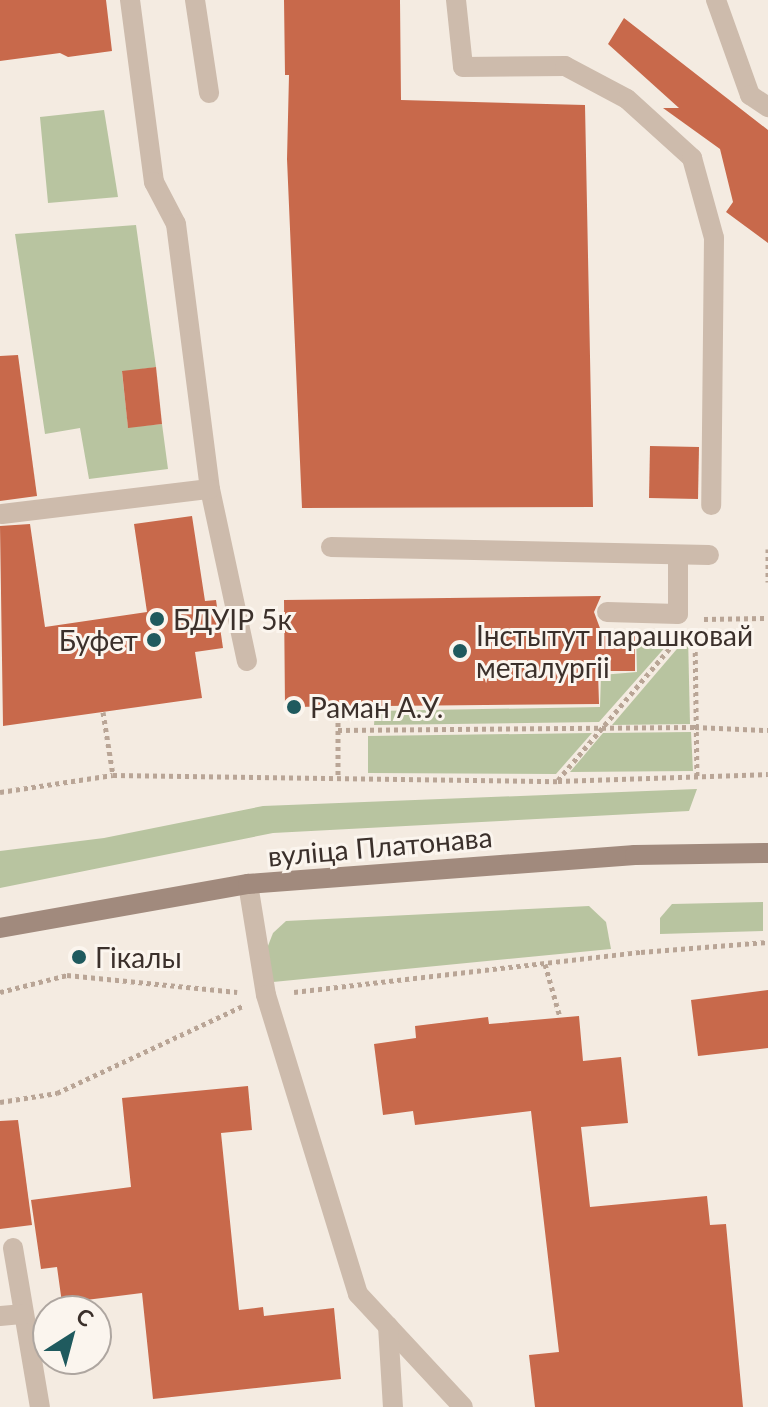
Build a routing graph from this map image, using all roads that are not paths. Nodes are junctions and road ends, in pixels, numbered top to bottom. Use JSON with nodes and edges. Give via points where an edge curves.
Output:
{"nodes":[{"id":1,"x":130,"y":0,"type":"edge"},
{"id":2,"x":195,"y":0,"type":"edge"},
{"id":3,"x":456,"y":0,"type":"edge"},
{"id":4,"x":716,"y":0,"type":"edge"},
{"id":5,"x":209,"y":93,"type":"dead end"},
{"id":6,"x":768,"y":107,"type":"edge"},
{"id":7,"x":210,"y":489,"type":"junction"},
{"id":8,"x":711,"y":505,"type":"dead end"},
{"id":9,"x":2,"y":514,"type":"dead end"},
{"id":10,"x":331,"y":547,"type":"dead end"},
{"id":11,"x":678,"y":555,"type":"junction"},
{"id":12,"x":709,"y":555,"type":"dead end"},
{"id":13,"x":607,"y":612,"type":"dead end"},
{"id":14,"x":247,"y":661,"type":"dead end"},
{"id":15,"x":768,"y":853,"type":"edge"},
{"id":16,"x":248,"y":884,"type":"junction"},
{"id":17,"x":0,"y":928,"type":"edge"},
{"id":18,"x":13,"y":1248,"type":"dead end"},
{"id":19,"x":24,"y":1314,"type":"junction"},
{"id":20,"x":0,"y":1316,"type":"edge"},
{"id":21,"x":388,"y":1326,"type":"junction"},
{"id":22,"x":40,"y":1407,"type":"edge"},
{"id":23,"x":393,"y":1407,"type":"edge"},
{"id":24,"x":463,"y":1407,"type":"edge"}],
"edges":[{"from":1,"to":7,"type":"lane","via":[[154,182],[176,224]]},
{"from":2,"to":5,"type":"lane"},
{"from":3,"to":8,"type":"lane","via":[[463,67],[565,66],[627,99],[692,158],[714,238]]},
{"from":4,"to":6,"type":"lane","via":[[750,95]]},
{"from":7,"to":9,"type":"lane"},
{"from":7,"to":14,"type":"lane"},
{"from":10,"to":11,"type":"lane"},
{"from":11,"to":12,"type":"lane"},
{"from":11,"to":13,"type":"lane","via":[[678,614]]},
{"from":15,"to":16,"type":"main road","name":"вуліца Платонава","via":[[635,855]]},
{"from":16,"to":17,"type":"main road","name":"вуліца Платонава"},
{"from":16,"to":21,"type":"lane","via":[[266,995],[358,1294]]},
{"from":18,"to":19,"type":"lane"},
{"from":19,"to":20,"type":"lane"},
{"from":19,"to":22,"type":"lane"},
{"from":21,"to":23,"type":"lane"},
{"from":21,"to":24,"type":"lane"}]}
